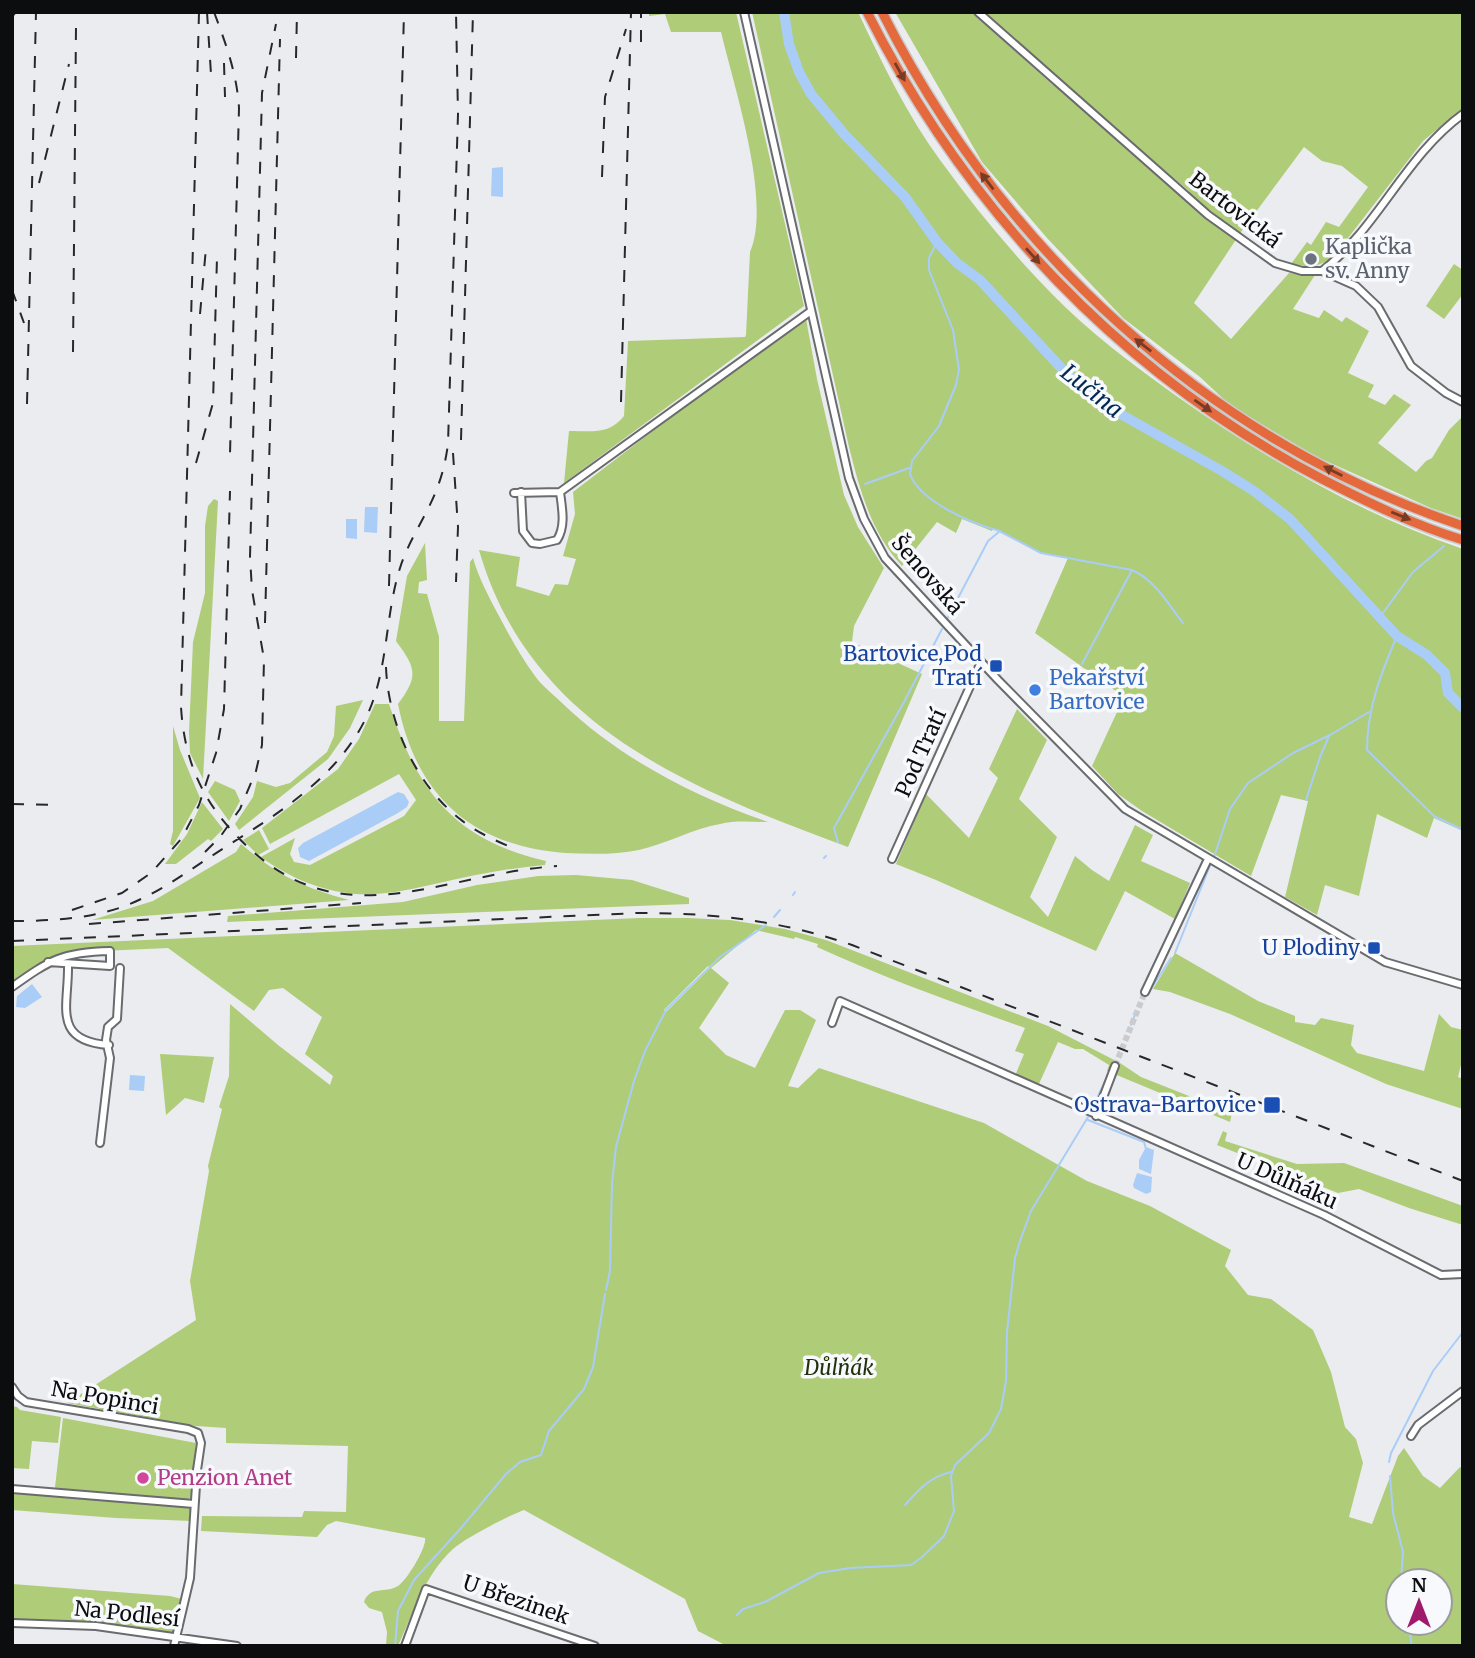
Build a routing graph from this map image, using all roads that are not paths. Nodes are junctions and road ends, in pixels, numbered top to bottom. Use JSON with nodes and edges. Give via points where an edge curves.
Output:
{"nodes":[{"id":1,"x":744,"y":12,"type":"edge"},
{"id":2,"x":867,"y":12,"type":"edge"},
{"id":3,"x":882,"y":12,"type":"edge"},
{"id":4,"x":978,"y":12,"type":"edge"},
{"id":5,"x":1463,"y":114,"type":"edge"},
{"id":6,"x":1322,"y":271,"type":"junction"},
{"id":7,"x":811,"y":311,"type":"junction"},
{"id":8,"x":1463,"y":402,"type":"edge"},
{"id":9,"x":561,"y":492,"type":"junction"},
{"id":10,"x":1463,"y":526,"type":"edge"},
{"id":11,"x":1463,"y":540,"type":"edge"},
{"id":12,"x":981,"y":662,"type":"junction"},
{"id":13,"x":892,"y":859,"type":"dead end"},
{"id":14,"x":1208,"y":859,"type":"junction"},
{"id":15,"x":48,"y":962,"type":"junction"},
{"id":16,"x":68,"y":965,"type":"junction"},
{"id":17,"x":120,"y":968,"type":"dead end"},
{"id":18,"x":1463,"y":985,"type":"edge"},
{"id":19,"x":12,"y":987,"type":"edge"},
{"id":20,"x":1145,"y":992,"type":"tunnel mouth"},
{"id":21,"x":832,"y":1023,"type":"dead end"},
{"id":22,"x":109,"y":1045,"type":"junction"},
{"id":23,"x":1115,"y":1066,"type":"tunnel mouth"},
{"id":24,"x":1096,"y":1116,"type":"junction"},
{"id":25,"x":100,"y":1143,"type":"dead end"},
{"id":26,"x":1463,"y":1274,"type":"edge"},
{"id":27,"x":12,"y":1387,"type":"edge"},
{"id":28,"x":1463,"y":1391,"type":"edge"},
{"id":29,"x":1410,"y":1436,"type":"dead end"},
{"id":30,"x":12,"y":1489,"type":"edge"},
{"id":31,"x":194,"y":1504,"type":"junction"},
{"id":32,"x":12,"y":1623,"type":"edge"},
{"id":33,"x":175,"y":1636,"type":"junction"},
{"id":34,"x":174,"y":1646,"type":"edge"},
{"id":35,"x":237,"y":1646,"type":"edge"},
{"id":36,"x":405,"y":1646,"type":"edge"},
{"id":37,"x":594,"y":1646,"type":"edge"}],
"edges":[{"from":1,"to":7,"type":"street","name":"Šenovská"},
{"from":2,"to":11,"type":"highway","one_way":true,"via":[[910,90],[973,184],[1032,257],[1108,332],[1237,430],[1354,495]]},
{"from":10,"to":3,"type":"highway","one_way":true,"via":[[1391,498],[1299,453],[1190,383],[1124,330],[1041,248],[983,177],[934,106]]},
{"from":4,"to":6,"type":"street","name":"Bartovická","via":[[1208,215],[1275,263],[1301,271]]},
{"from":5,"to":6,"type":"street","via":[[1427,146],[1342,256]]},
{"from":6,"to":8,"type":"street","name":"Bartovická","via":[[1356,286],[1378,307],[1411,366]]},
{"from":7,"to":9,"type":"street"},
{"from":7,"to":12,"type":"street","name":"Šenovská","via":[[849,478],[873,538],[892,567]]},
{"from":9,"to":9,"type":"street","via":[[517,493],[523,531],[533,542],[557,540],[560,535]]},
{"from":12,"to":13,"type":"street","name":"Pod Tratí"},
{"from":12,"to":14,"type":"street","name":"Šenovská","via":[[1125,809]]},
{"from":14,"to":18,"type":"street","name":"Šenovská","via":[[1385,962]]},
{"from":14,"to":20,"type":"street"},
{"from":15,"to":16,"type":"street"},
{"from":15,"to":16,"type":"street","via":[[80,952],[110,951],[110,966]]},
{"from":15,"to":19,"type":"street"},
{"from":16,"to":22,"type":"street","via":[[69,1027],[84,1039]]},
{"from":17,"to":22,"type":"street","via":[[117,1019],[108,1027]]},
{"from":21,"to":24,"type":"street","name":"U Důlňáku","via":[[839,1001]]},
{"from":22,"to":25,"type":"street"},
{"from":23,"to":24,"type":"street"},
{"from":24,"to":26,"type":"street","name":"U Důlňáku","via":[[1324,1215],[1441,1275]]},
{"from":27,"to":31,"type":"street","name":"Na Popinci","via":[[26,1402],[198,1433],[201,1443]]},
{"from":28,"to":29,"type":"street"},
{"from":30,"to":31,"type":"street"},
{"from":31,"to":33,"type":"street","via":[[190,1578]]},
{"from":32,"to":33,"type":"street","name":"Na Podlesí","via":[[96,1626]]},
{"from":33,"to":34,"type":"street"},
{"from":33,"to":35,"type":"street","name":"Na Podlesí"},
{"from":36,"to":37,"type":"street","name":"U Březinek","via":[[426,1589]]}]}
